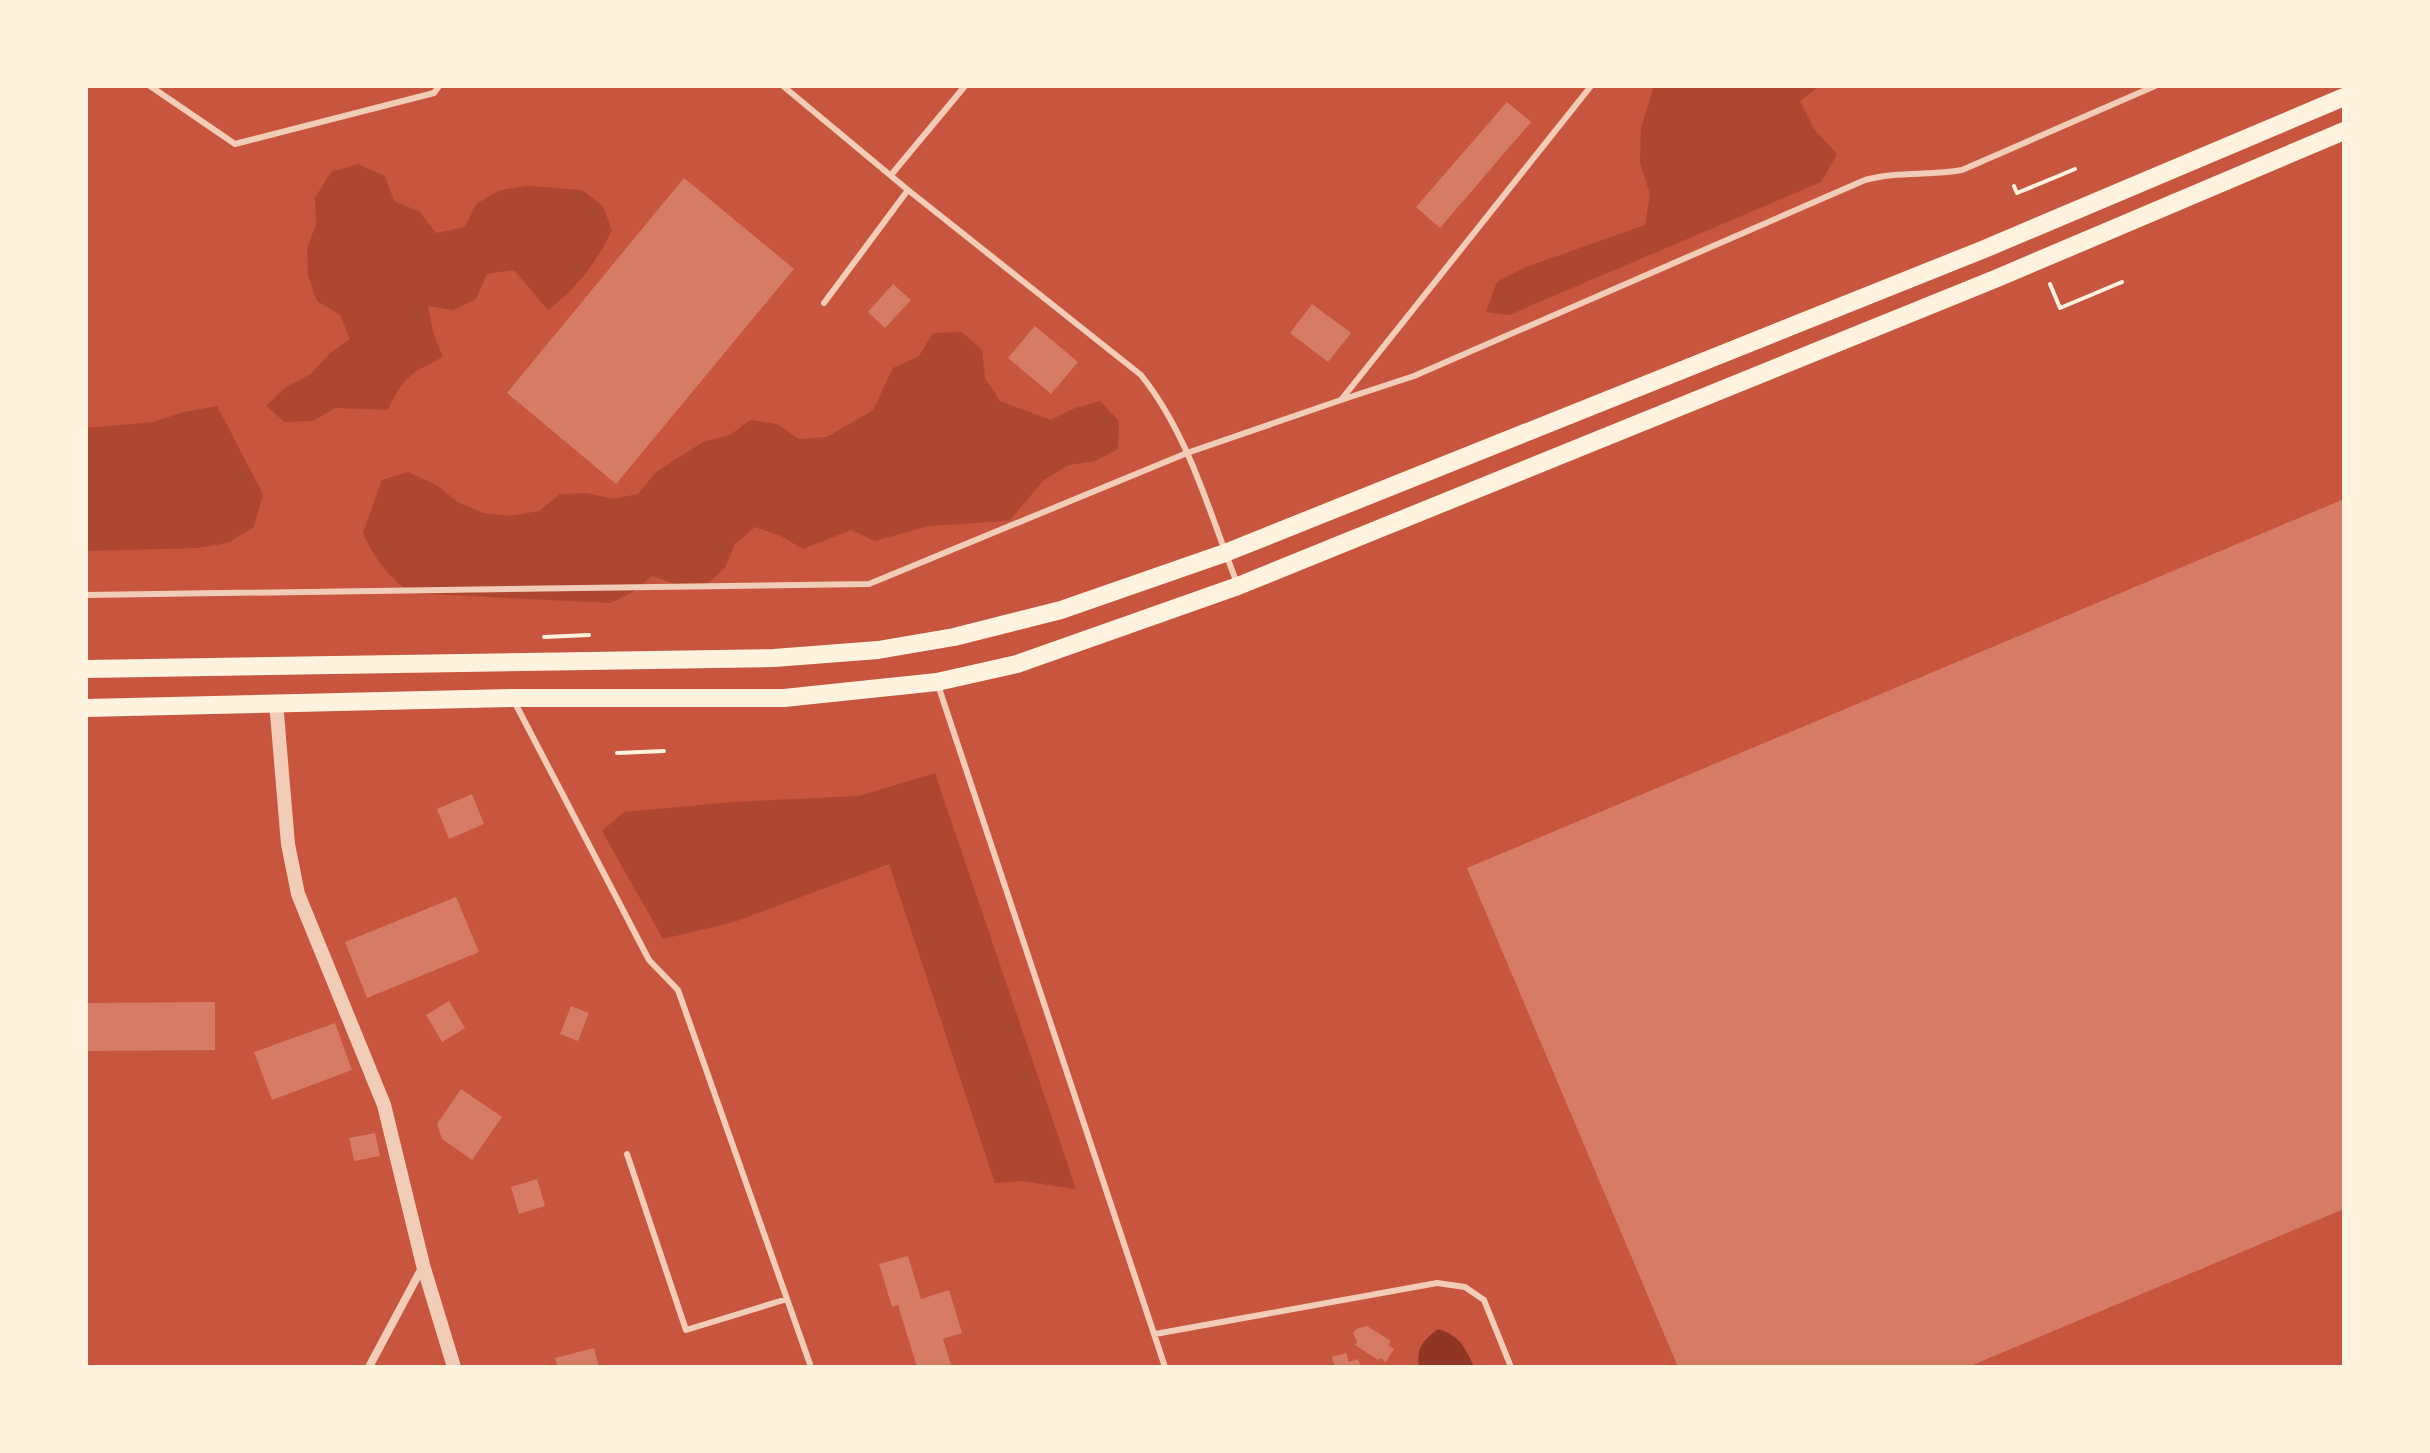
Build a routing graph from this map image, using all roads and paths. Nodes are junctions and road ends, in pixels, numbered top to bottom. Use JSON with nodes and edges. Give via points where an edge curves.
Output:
{"nodes":[{"id":1,"x":150,"y":86,"type":"edge"},
{"id":2,"x":439,"y":86,"type":"edge"},
{"id":3,"x":783,"y":86,"type":"edge"},
{"id":4,"x":965,"y":86,"type":"edge"},
{"id":5,"x":1591,"y":86,"type":"edge"},
{"id":6,"x":2155,"y":86,"type":"edge"},
{"id":7,"x":2344,"y":97,"type":"edge"},
{"id":8,"x":2344,"y":131,"type":"edge"},
{"id":9,"x":2075,"y":169,"type":"dead end"},
{"id":10,"x":891,"y":175,"type":"junction"},
{"id":11,"x":2014,"y":186,"type":"dead end"},
{"id":12,"x":908,"y":190,"type":"junction"},
{"id":13,"x":2122,"y":282,"type":"dead end"},
{"id":14,"x":2050,"y":284,"type":"dead end"},
{"id":15,"x":824,"y":303,"type":"dead end"},
{"id":16,"x":1341,"y":400,"type":"junction"},
{"id":17,"x":1187,"y":453,"type":"junction"},
{"id":18,"x":1225,"y":553,"type":"junction"},
{"id":19,"x":1238,"y":586,"type":"junction"},
{"id":20,"x":86,"y":595,"type":"edge"},
{"id":21,"x":589,"y":635,"type":"dead end"},
{"id":22,"x":544,"y":637,"type":"dead end"},
{"id":23,"x":86,"y":669,"type":"edge"},
{"id":24,"x":937,"y":682,"type":"junction"},
{"id":25,"x":512,"y":698,"type":"junction"},
{"id":26,"x":276,"y":702,"type":"junction"},
{"id":27,"x":86,"y":708,"type":"edge"},
{"id":28,"x":664,"y":751,"type":"dead end"},
{"id":29,"x":617,"y":753,"type":"dead end"},
{"id":30,"x":627,"y":1154,"type":"dead end"},
{"id":31,"x":423,"y":1265,"type":"junction"},
{"id":32,"x":787,"y":1299,"type":"junction"},
{"id":33,"x":1155,"y":1334,"type":"junction"},
{"id":34,"x":369,"y":1367,"type":"edge"},
{"id":35,"x":454,"y":1367,"type":"edge"},
{"id":36,"x":811,"y":1367,"type":"edge"},
{"id":37,"x":1165,"y":1367,"type":"edge"},
{"id":38,"x":1511,"y":1367,"type":"edge"}],
"edges":[{"from":1,"to":2,"type":"lane","via":[[235,144],[434,93]]},
{"from":3,"to":10,"type":"lane"},
{"from":4,"to":10,"type":"lane"},
{"from":5,"to":16,"type":"lane"},
{"from":6,"to":16,"type":"lane","via":[[1962,170],[1865,180],[1414,376]]},
{"from":7,"to":18,"type":"main road","via":[[1982,250]]},
{"from":8,"to":19,"type":"main road","via":[[1995,279]]},
{"from":9,"to":11,"type":"path","via":[[2017,193]]},
{"from":10,"to":12,"type":"lane"},
{"from":12,"to":15,"type":"lane"},
{"from":12,"to":17,"type":"lane","via":[[1141,375],[1162,401]]},
{"from":13,"to":14,"type":"path","via":[[2060,308]]},
{"from":16,"to":17,"type":"lane"},
{"from":17,"to":18,"type":"lane"},
{"from":17,"to":20,"type":"lane","via":[[869,584]]},
{"from":18,"to":19,"type":"lane"},
{"from":18,"to":23,"type":"main road","via":[[1061,610],[878,650],[774,658]]},
{"from":19,"to":24,"type":"main road","via":[[1017,664]]},
{"from":21,"to":22,"type":"path"},
{"from":24,"to":25,"type":"main road","via":[[784,698]]},
{"from":24,"to":33,"type":"lane"},
{"from":25,"to":26,"type":"main road"},
{"from":25,"to":32,"type":"lane","via":[[649,960],[678,990]]},
{"from":26,"to":27,"type":"main road"},
{"from":26,"to":31,"type":"street","via":[[288,844],[298,894],[384,1105]]},
{"from":28,"to":29,"type":"path"},
{"from":30,"to":32,"type":"lane","via":[[686,1330]]},
{"from":31,"to":34,"type":"street"},
{"from":31,"to":35,"type":"street"},
{"from":32,"to":36,"type":"lane"},
{"from":33,"to":37,"type":"lane"},
{"from":33,"to":38,"type":"lane","via":[[1437,1283],[1465,1287],[1484,1300]]}]}
